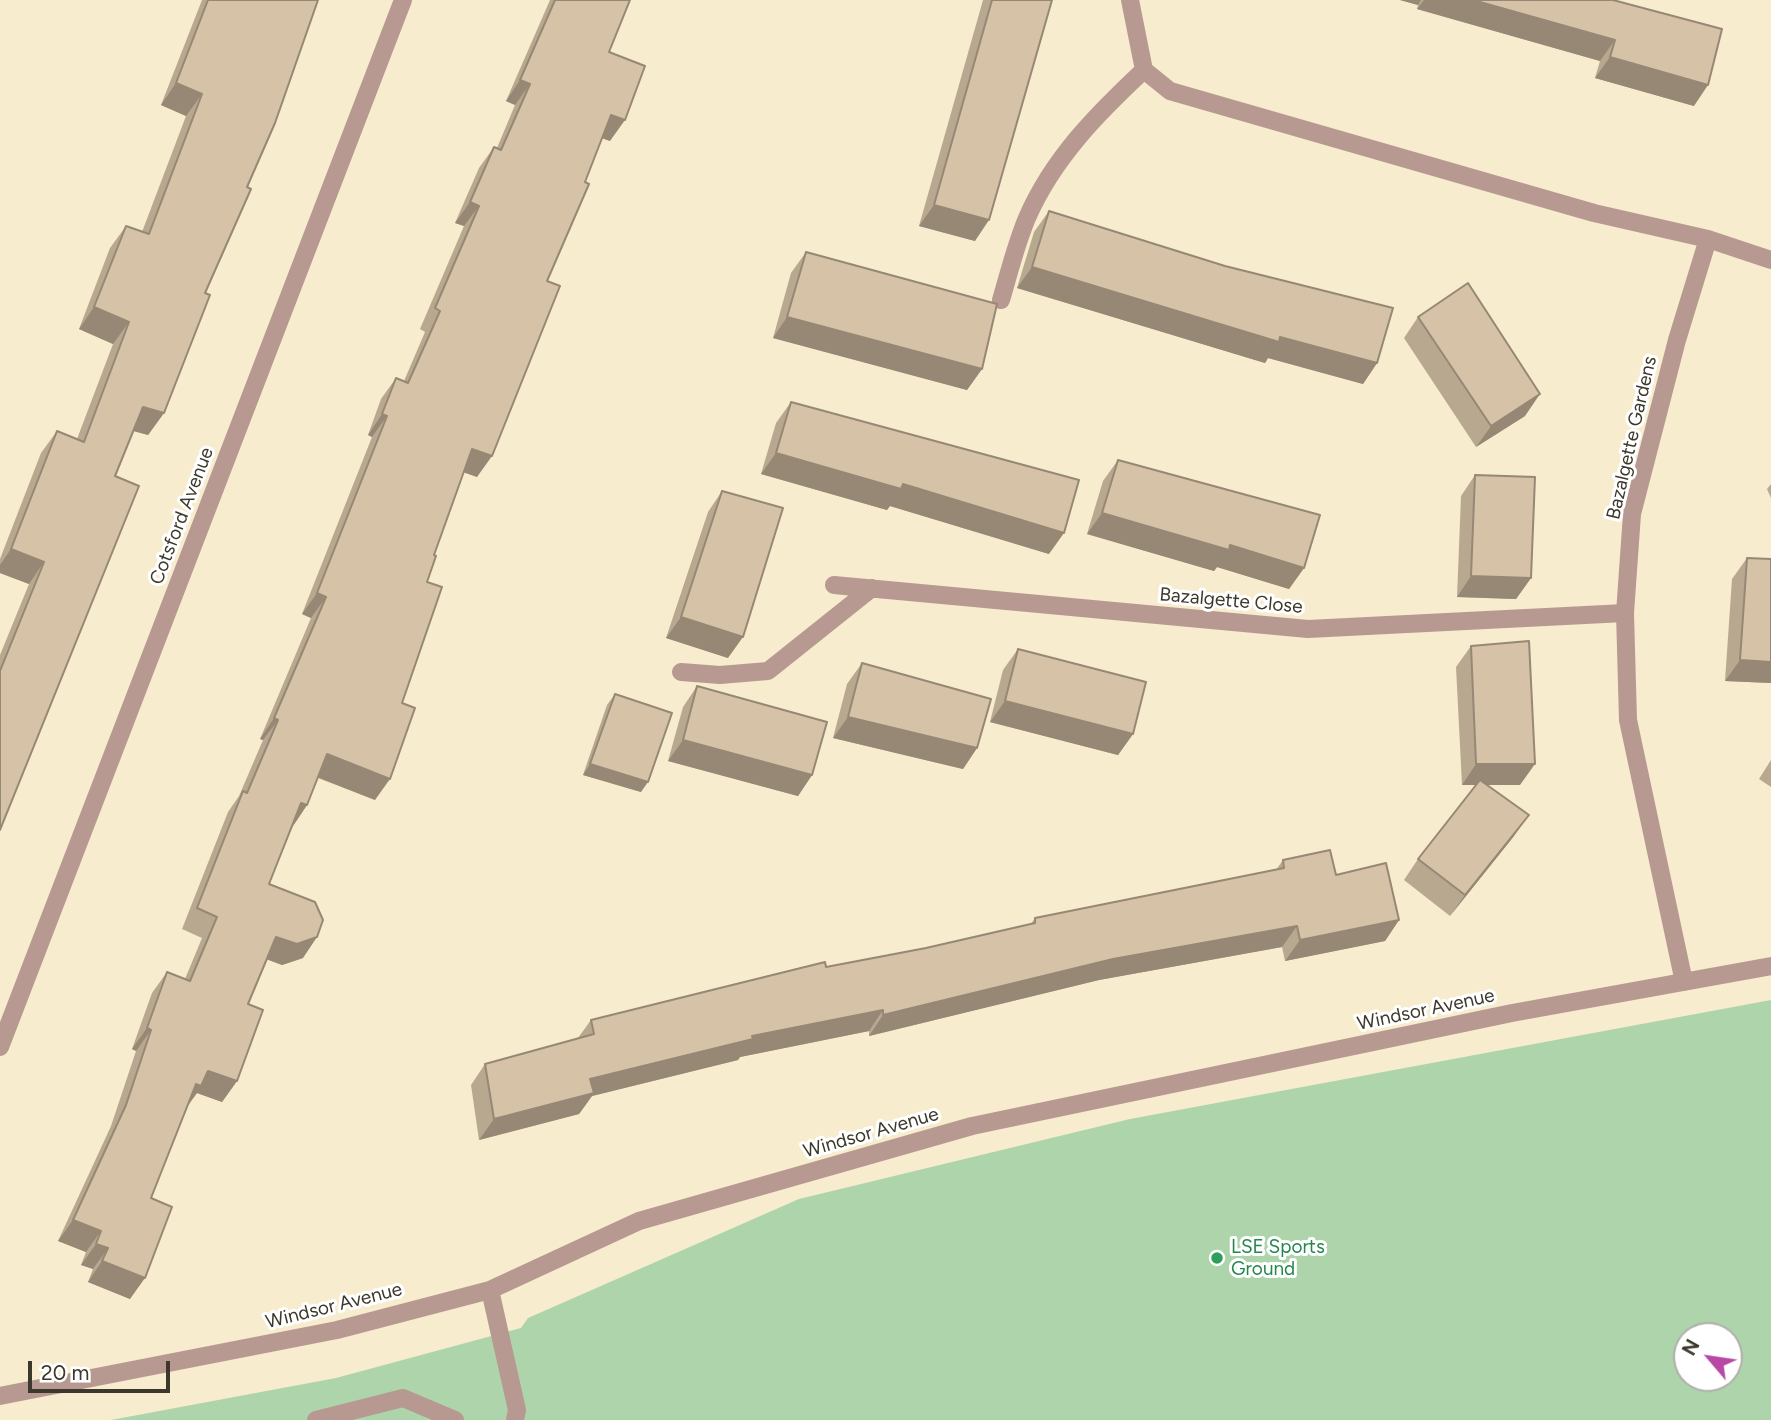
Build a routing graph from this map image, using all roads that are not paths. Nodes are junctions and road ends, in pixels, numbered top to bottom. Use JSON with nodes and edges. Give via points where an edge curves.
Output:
{"nodes":[{"id":1,"x":403,"y":0,"type":"edge"},
{"id":2,"x":1130,"y":0,"type":"edge"},
{"id":3,"x":1143,"y":70,"type":"junction"},
{"id":4,"x":1708,"y":239,"type":"junction"},
{"id":5,"x":1771,"y":260,"type":"edge"},
{"id":6,"x":1000,"y":300,"type":"dead end"},
{"id":7,"x":834,"y":585,"type":"dead end"},
{"id":8,"x":872,"y":588,"type":"junction"},
{"id":9,"x":1625,"y":613,"type":"junction"},
{"id":10,"x":681,"y":671,"type":"dead end"},
{"id":11,"x":1771,"y":966,"type":"edge"},
{"id":12,"x":1684,"y":982,"type":"junction"},
{"id":13,"x":0,"y":1047,"type":"edge"},
{"id":14,"x":490,"y":1290,"type":"junction"},
{"id":15,"x":0,"y":1396,"type":"edge"},
{"id":16,"x":316,"y":1420,"type":"edge"},
{"id":17,"x":456,"y":1420,"type":"edge"},
{"id":18,"x":515,"y":1420,"type":"edge"}],
"edges":[{"from":1,"to":13,"type":"street","name":"Cotsford Avenue"},
{"from":2,"to":3,"type":"street"},
{"from":3,"to":4,"type":"street","via":[[1170,91],[1594,213]]},
{"from":3,"to":6,"type":"street","via":[[1092,119],[1055,168],[1027,217]]},
{"from":4,"to":5,"type":"street"},
{"from":4,"to":9,"type":"street","name":"Bazalgette Gardens","via":[[1632,514]]},
{"from":7,"to":8,"type":"street","name":"Bazalgette Close"},
{"from":8,"to":9,"type":"street","name":"Bazalgette Close","via":[[1308,629]]},
{"from":8,"to":10,"type":"street","via":[[768,671]]},
{"from":9,"to":12,"type":"street","name":"Bazalgette Gardens","via":[[1628,720]]},
{"from":11,"to":12,"type":"street","name":"Windsor Avenue"},
{"from":12,"to":14,"type":"street","name":"Windsor Avenue","via":[[1512,1013],[972,1126],[639,1221]]},
{"from":14,"to":15,"type":"street","name":"Windsor Avenue","via":[[337,1330]]},
{"from":14,"to":18,"type":"street","via":[[517,1410]]},
{"from":16,"to":17,"type":"street","via":[[403,1398]]}]}
